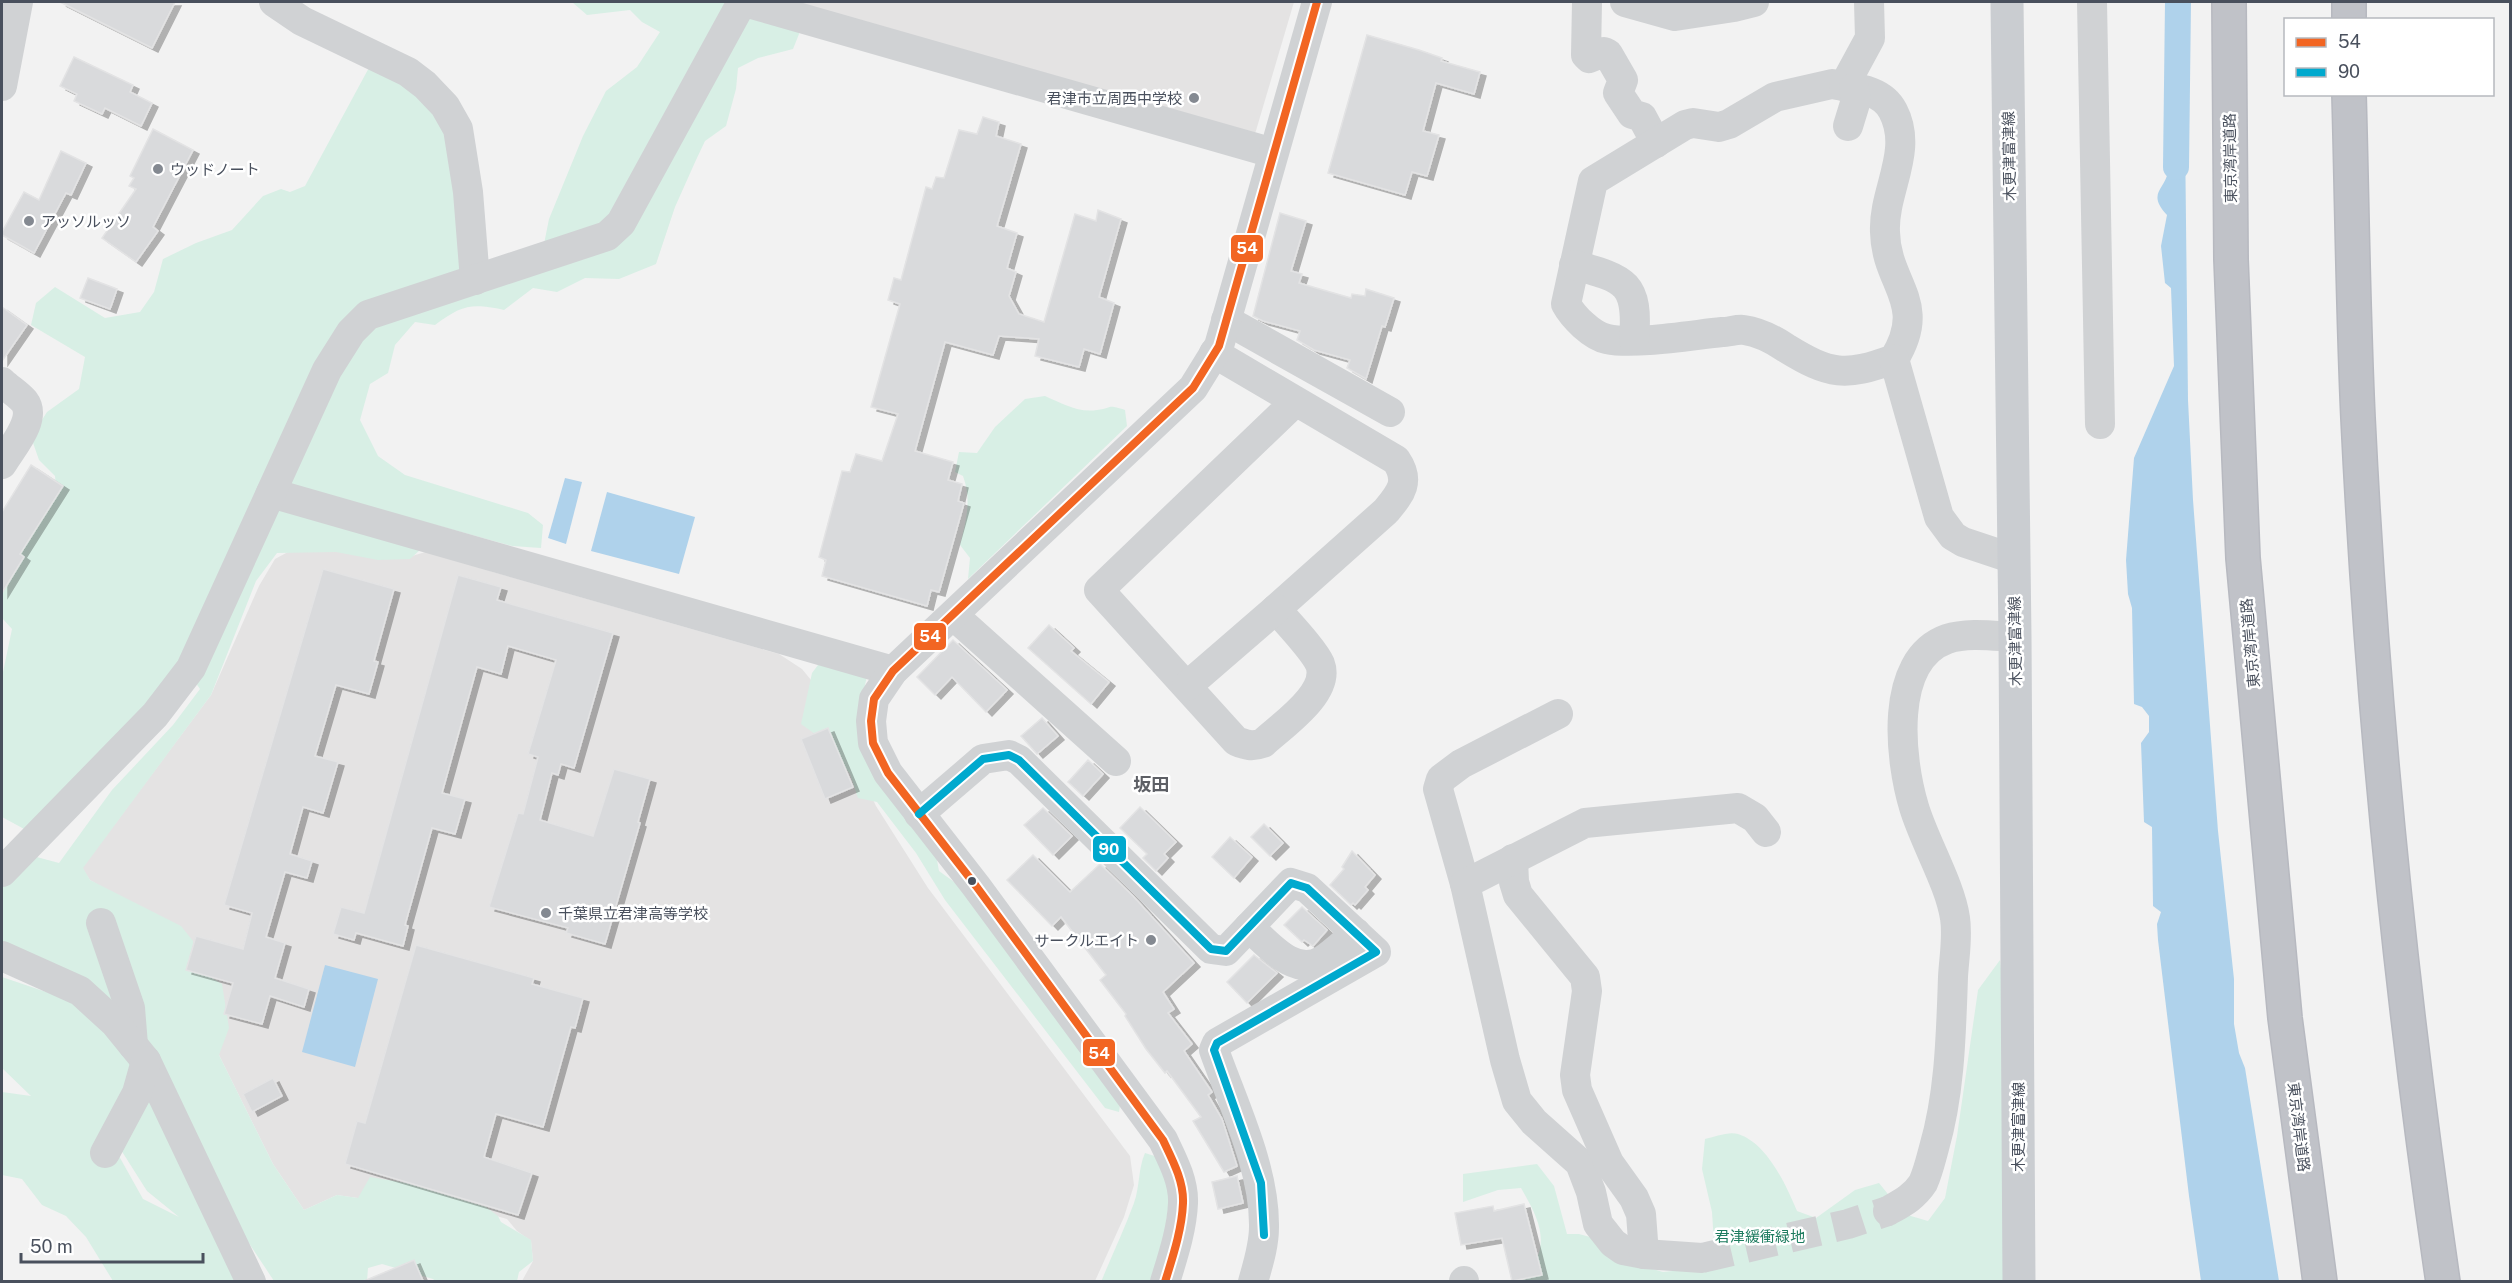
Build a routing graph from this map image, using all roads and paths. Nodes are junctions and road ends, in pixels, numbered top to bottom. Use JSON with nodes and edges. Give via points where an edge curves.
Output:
{"nodes":[{"id":1,"x":18,"y":2,"type":"edge"},
{"id":2,"x":274,"y":2,"type":"edge"},
{"id":3,"x":744,"y":2,"type":"edge"},
{"id":4,"x":1317,"y":2,"type":"edge"},
{"id":5,"x":1587,"y":2,"type":"edge"},
{"id":6,"x":1625,"y":2,"type":"edge"},
{"id":7,"x":1754,"y":2,"type":"edge"},
{"id":8,"x":1869,"y":2,"type":"edge"},
{"id":9,"x":2092,"y":2,"type":"edge"},
{"id":10,"x":2229,"y":2,"type":"edge"},
{"id":11,"x":2349,"y":2,"type":"edge"},
{"id":12,"x":2003,"y":4,"type":"edge"},
{"id":13,"x":2349,"y":18,"type":"edge"},
{"id":14,"x":2,"y":86,"type":"edge"},
{"id":15,"x":1849,"y":87,"type":"junction"},
{"id":16,"x":2349,"y":96,"type":"edge"},
{"id":17,"x":1848,"y":126,"type":"dead end"},
{"id":18,"x":1656,"y":143,"type":"junction"},
{"id":19,"x":1273,"y":153,"type":"junction"},
{"id":20,"x":1574,"y":265,"type":"junction"},
{"id":21,"x":475,"y":280,"type":"junction"},
{"id":22,"x":1226,"y":320,"type":"junction"},
{"id":23,"x":1634,"y":340,"type":"junction"},
{"id":24,"x":1214,"y":353,"type":"junction"},
{"id":25,"x":1894,"y":359,"type":"junction"},
{"id":26,"x":2,"y":382,"type":"edge"},
{"id":27,"x":1295,"y":402,"type":"junction"},
{"id":28,"x":1390,"y":412,"type":"dead end"},
{"id":29,"x":2100,"y":424,"type":"dead end"},
{"id":30,"x":2,"y":464,"type":"edge"},
{"id":31,"x":271,"y":493,"type":"junction"},
{"id":32,"x":2014,"y":559,"type":"junction"},
{"id":33,"x":1276,"y":609,"type":"junction"},
{"id":34,"x":953,"y":615,"type":"junction"},
{"id":35,"x":2015,"y":637,"type":"junction"},
{"id":36,"x":893,"y":671,"type":"junction"},
{"id":37,"x":1187,"y":686,"type":"junction"},
{"id":38,"x":1558,"y":714,"type":"dead end"},
{"id":39,"x":1116,"y":761,"type":"dead end"},
{"id":40,"x":919,"y":814,"type":"junction"},
{"id":41,"x":1766,"y":832,"type":"dead end"},
{"id":42,"x":1513,"y":860,"type":"junction"},
{"id":43,"x":2,"y":872,"type":"edge"},
{"id":44,"x":1466,"y":884,"type":"junction"},
{"id":45,"x":101,"y":923,"type":"dead end"},
{"id":46,"x":1249,"y":927,"type":"junction"},
{"id":47,"x":1356,"y":933,"type":"junction"},
{"id":48,"x":2,"y":956,"type":"edge"},
{"id":49,"x":140,"y":1053,"type":"junction"},
{"id":50,"x":105,"y":1153,"type":"dead end"},
{"id":51,"x":1888,"y":1211,"type":"tunnel mouth"},
{"id":52,"x":1644,"y":1254,"type":"junction"},
{"id":53,"x":1702,"y":1257,"type":"tunnel mouth"},
{"id":54,"x":251,"y":1281,"type":"edge"},
{"id":55,"x":1165,"y":1281,"type":"edge"},
{"id":56,"x":1253,"y":1281,"type":"edge"},
{"id":57,"x":2019,"y":1281,"type":"edge"},
{"id":58,"x":2320,"y":1281,"type":"edge"},
{"id":59,"x":2443,"y":1281,"type":"edge"}],
"edges":[{"from":1,"to":14,"type":"street"},
{"from":2,"to":21,"type":"street","via":[[302,21],[333,22],[408,72],[445,106],[458,129]]},
{"from":3,"to":19,"type":"street"},
{"from":3,"to":21,"type":"street","via":[[621,223],[607,236]]},
{"from":4,"to":19,"type":"street"},
{"from":5,"to":18,"type":"street","via":[[1586,55],[1589,58],[1608,54],[1623,80],[1618,93],[1632,114],[1642,117]]},
{"from":6,"to":7,"type":"street","via":[[1675,16]]},
{"from":8,"to":15,"type":"street","via":[[1870,38]]},
{"from":9,"to":29,"type":"street"},
{"from":10,"to":58,"type":"highway","name":"東京湾岸道路","via":[[2231,259],[2243,558],[2285,1018]]},
{"from":11,"to":13,"type":"highway"},
{"from":12,"to":32,"type":"main road","name":"木更津富津線"},
{"from":15,"to":17,"type":"street","via":[[1856,99]]},
{"from":15,"to":18,"type":"street","via":[[1824,86],[1775,97],[1729,124],[1719,127],[1693,123]]},
{"from":15,"to":25,"type":"street","via":[[1888,102],[1900,132],[1900,158],[1884,218],[1887,251],[1909,316],[1907,333]]},
{"from":16,"to":59,"type":"highway","via":[[2354,323],[2370,611],[2393,887],[2420,1125]]},
{"from":18,"to":20,"type":"street","via":[[1593,181]]},
{"from":19,"to":22,"type":"street"},
{"from":20,"to":23,"type":"street","via":[[1613,276],[1627,286],[1636,316]]},
{"from":20,"to":23,"type":"street","via":[[1566,304],[1570,312],[1595,335]]},
{"from":21,"to":31,"type":"street","via":[[368,315],[351,332],[327,370]]},
{"from":22,"to":24,"type":"street"},
{"from":22,"to":28,"type":"street"},
{"from":23,"to":25,"type":"street","via":[[1744,330],[1774,340],[1810,363],[1844,372],[1864,370]]},
{"from":24,"to":27,"type":"street"},
{"from":24,"to":34,"type":"street","via":[[1193,388]]},
{"from":25,"to":32,"type":"street","via":[[1939,517],[1953,536],[1963,542]]},
{"from":26,"to":30,"type":"street","via":[[24,401],[28,412],[27,423]]},
{"from":27,"to":33,"type":"street","via":[[1396,460],[1404,483],[1386,511]]},
{"from":27,"to":37,"type":"street","via":[[1099,590]]},
{"from":31,"to":36,"type":"street"},
{"from":31,"to":43,"type":"street","via":[[190,668],[155,715]]},
{"from":32,"to":35,"type":"main road","name":"木更津富津線"},
{"from":33,"to":37,"type":"street"},
{"from":33,"to":37,"type":"street","via":[[1320,662],[1322,674],[1308,702],[1263,743],[1254,746],[1236,741]]},
{"from":34,"to":36,"type":"street"},
{"from":34,"to":39,"type":"street"},
{"from":35,"to":51,"type":"street","via":[[1972,635],[1947,639],[1913,669],[1907,687],[1903,746],[1913,806],[1948,894],[1955,918],[1955,940],[1950,1046],[1937,1139],[1918,1189]]},
{"from":35,"to":57,"type":"main road","name":"木更津富津線"},
{"from":36,"to":40,"type":"street","via":[[874,699],[873,743],[888,773]]},
{"from":38,"to":44,"type":"street","via":[[1461,764],[1441,779],[1441,803]]},
{"from":40,"to":46,"type":"street","via":[[983,759],[1009,755],[1019,760],[1211,949],[1226,951]]},
{"from":40,"to":55,"type":"street","via":[[1163,1140],[1178,1171],[1184,1202]]},
{"from":41,"to":42,"type":"street","via":[[1755,818],[1738,808],[1584,823]]},
{"from":42,"to":44,"type":"street"},
{"from":42,"to":52,"type":"street","via":[[1518,895],[1572,959],[1587,984],[1577,1053],[1577,1090],[1609,1162],[1641,1214]]},
{"from":44,"to":52,"type":"street","via":[[1517,1101],[1534,1122],[1580,1163],[1604,1234],[1623,1250]]},
{"from":45,"to":49,"type":"street","via":[[130,1008]]},
{"from":46,"to":47,"type":"street","via":[[1298,965],[1322,961]]},
{"from":46,"to":47,"type":"street","via":[[1291,883],[1307,888]]},
{"from":47,"to":56,"type":"street","via":[[1376,952],[1217,1043],[1214,1050],[1261,1183],[1263,1248]]},
{"from":48,"to":49,"type":"street","via":[[80,991],[116,1023]]},
{"from":49,"to":50,"type":"street","via":[[137,1093]]},
{"from":49,"to":54,"type":"street"},
{"from":52,"to":53,"type":"street"}]}
